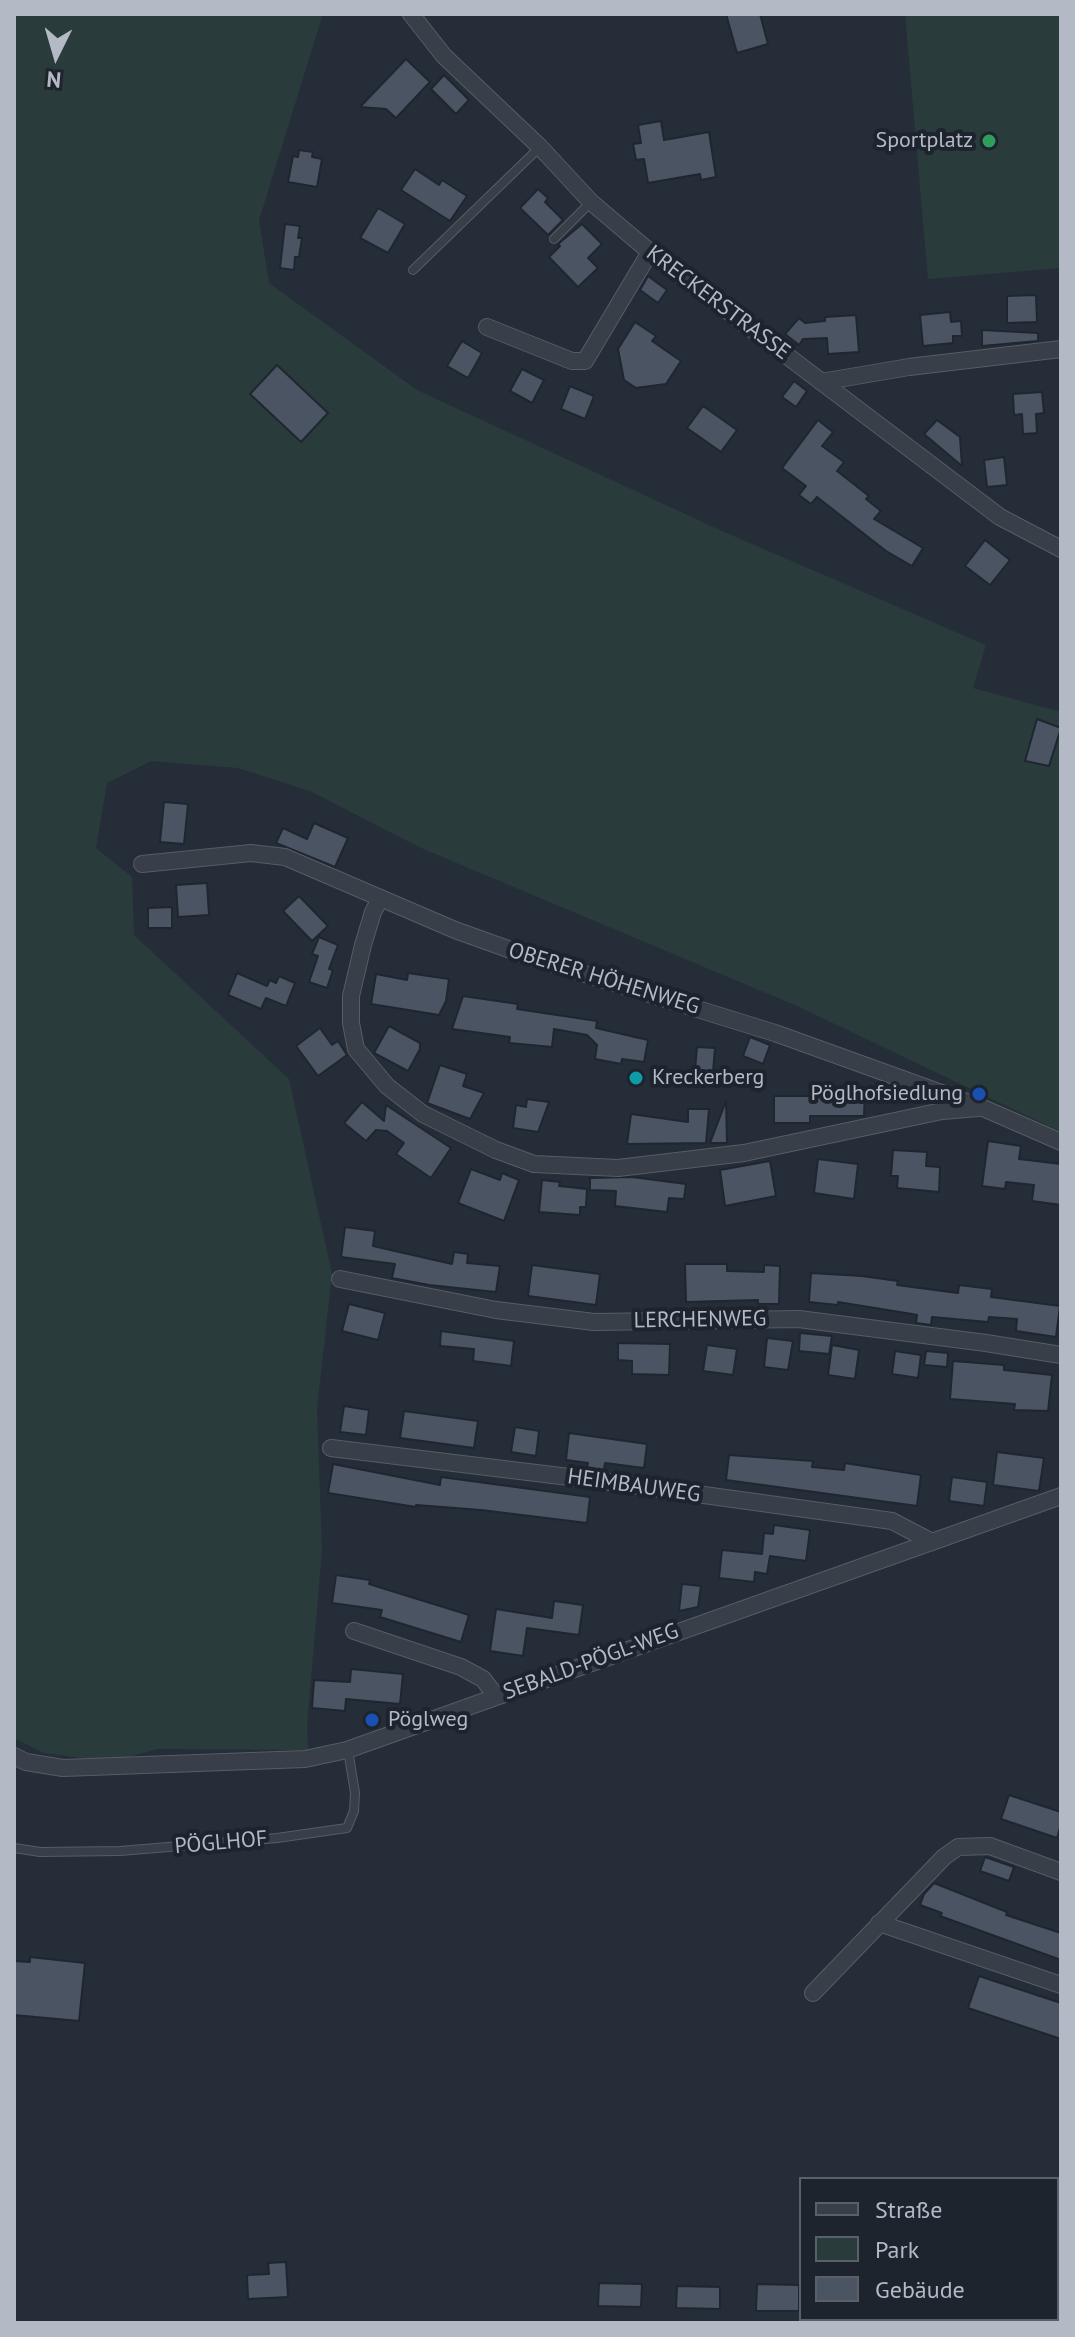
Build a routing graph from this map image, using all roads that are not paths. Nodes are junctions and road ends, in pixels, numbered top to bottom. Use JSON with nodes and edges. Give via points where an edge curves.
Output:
{"nodes":[{"id":1,"x":411,"y":14,"type":"edge"},
{"id":2,"x":540,"y":147,"type":"junction"},
{"id":3,"x":591,"y":202,"type":"junction"},
{"id":4,"x":554,"y":239,"type":"dead end"},
{"id":5,"x":650,"y":252,"type":"junction"},
{"id":6,"x":413,"y":270,"type":"dead end"},
{"id":7,"x":487,"y":327,"type":"dead end"},
{"id":8,"x":1061,"y":349,"type":"edge"},
{"id":9,"x":821,"y":382,"type":"junction"},
{"id":10,"x":1061,"y":549,"type":"edge"},
{"id":11,"x":142,"y":864,"type":"dead end"},
{"id":12,"x":380,"y":899,"type":"junction"},
{"id":13,"x":983,"y":1108,"type":"junction"},
{"id":14,"x":1061,"y":1142,"type":"edge"},
{"id":15,"x":340,"y":1279,"type":"dead end"},
{"id":16,"x":1061,"y":1355,"type":"edge"},
{"id":17,"x":331,"y":1448,"type":"dead end"},
{"id":18,"x":1061,"y":1496,"type":"edge"},
{"id":19,"x":932,"y":1542,"type":"junction"},
{"id":20,"x":354,"y":1631,"type":"dead end"},
{"id":21,"x":496,"y":1696,"type":"junction"},
{"id":22,"x":347,"y":1750,"type":"junction"},
{"id":23,"x":14,"y":1756,"type":"edge"},
{"id":24,"x":14,"y":1848,"type":"edge"},
{"id":25,"x":1061,"y":1872,"type":"edge"},
{"id":26,"x":879,"y":1923,"type":"junction"},
{"id":27,"x":1061,"y":1985,"type":"edge"},
{"id":28,"x":813,"y":1993,"type":"dead end"}],
"edges":[{"from":1,"to":2,"type":"street","name":"KRECKERSTRASSE","via":[[444,56]]},
{"from":2,"to":3,"type":"street","name":"KRECKERSTRASSE"},
{"from":2,"to":6,"type":"lane"},
{"from":3,"to":4,"type":"lane"},
{"from":3,"to":5,"type":"street","name":"KRECKERSTRASSE"},
{"from":5,"to":7,"type":"street","via":[[585,361],[572,361]]},
{"from":5,"to":9,"type":"street","name":"KRECKERSTRASSE"},
{"from":8,"to":9,"type":"street"},
{"from":9,"to":10,"type":"street","name":"KRECKERSTRASSE","via":[[1000,517]]},
{"from":11,"to":12,"type":"street","name":"OBERER HÖHENWEG","via":[[251,853],[285,857]]},
{"from":12,"to":13,"type":"street","name":"OBERER HÖHENWEG","via":[[533,958],[775,1033]]},
{"from":12,"to":13,"type":"street","via":[[351,996],[356,1049],[387,1086],[423,1114],[534,1164],[618,1168],[744,1153],[942,1111]]},
{"from":13,"to":14,"type":"street","name":"OBERER HÖHENWEG"},
{"from":15,"to":16,"type":"street","name":"LERCHENWEG","via":[[496,1310],[594,1322],[799,1319]]},
{"from":17,"to":19,"type":"street","name":"HEIMBAUWEG","via":[[892,1521]]},
{"from":18,"to":19,"type":"street","name":"SEBALD-PÖGL-WEG"},
{"from":19,"to":21,"type":"street","name":"SEBALD-PÖGL-WEG"},
{"from":20,"to":21,"type":"street","via":[[461,1667],[483,1679]]},
{"from":21,"to":22,"type":"street","name":"SEBALD-PÖGL-WEG"},
{"from":22,"to":23,"type":"street","name":"SEBALD-PÖGL-WEG","via":[[305,1759],[63,1768]]},
{"from":22,"to":24,"type":"lane","name":"PÖGLHOF","via":[[355,1793],[347,1828],[120,1851]]},
{"from":25,"to":26,"type":"street","via":[[990,1846],[958,1847]]},
{"from":26,"to":27,"type":"street"},
{"from":26,"to":28,"type":"street"}]}
